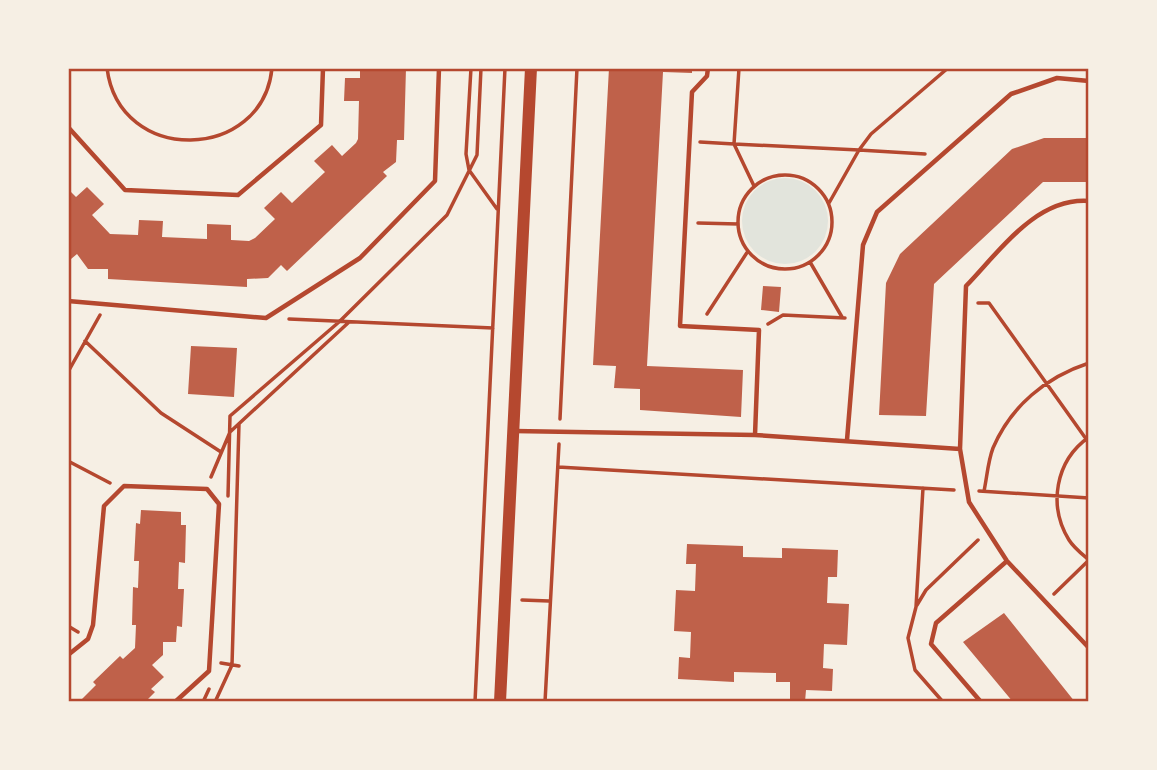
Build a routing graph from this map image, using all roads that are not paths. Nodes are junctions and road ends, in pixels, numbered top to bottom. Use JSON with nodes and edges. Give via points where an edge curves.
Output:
{"nodes":[{"id":1,"x":323,"y":68,"type":"edge"},
{"id":2,"x":439,"y":68,"type":"edge"},
{"id":3,"x":531,"y":68,"type":"edge"},
{"id":4,"x":708,"y":68,"type":"edge"},
{"id":5,"x":1089,"y":81,"type":"edge"},
{"id":6,"x":68,"y":127,"type":"edge"},
{"id":7,"x":1089,"y":201,"type":"edge"},
{"id":8,"x":68,"y":301,"type":"edge"},
{"id":9,"x":513,"y":431,"type":"junction"},
{"id":10,"x":755,"y":435,"type":"junction"},
{"id":11,"x":847,"y":440,"type":"junction"},
{"id":12,"x":960,"y":449,"type":"junction"},
{"id":13,"x":1007,"y":561,"type":"junction"},
{"id":14,"x":1089,"y":648,"type":"edge"},
{"id":15,"x":68,"y":655,"type":"edge"},
{"id":16,"x":175,"y":702,"type":"edge"},
{"id":17,"x":500,"y":702,"type":"edge"},
{"id":18,"x":981,"y":702,"type":"edge"}],
"edges":[{"from":1,"to":6,"type":"lane","via":[[321,125],[238,195],[125,190]]},
{"from":2,"to":8,"type":"lane","via":[[435,181],[360,258],[266,318]]},
{"from":3,"to":9,"type":"street"},
{"from":4,"to":10,"type":"lane","via":[[707,76],[692,92],[680,326],[759,330]]},
{"from":5,"to":11,"type":"lane","via":[[1057,78],[1011,94],[877,212],[863,245]]},
{"from":7,"to":12,"type":"lane","via":[[1048,208],[1027,223],[966,286]]},
{"from":9,"to":10,"type":"lane"},
{"from":9,"to":17,"type":"street"},
{"from":10,"to":11,"type":"lane"},
{"from":11,"to":12,"type":"lane"},
{"from":12,"to":13,"type":"lane","via":[[970,502]]},
{"from":13,"to":14,"type":"lane"},
{"from":13,"to":18,"type":"lane","via":[[936,623],[931,644]]},
{"from":15,"to":16,"type":"lane","via":[[88,639],[93,625],[104,506],[124,486],[207,489],[219,504],[209,671]]}]}
